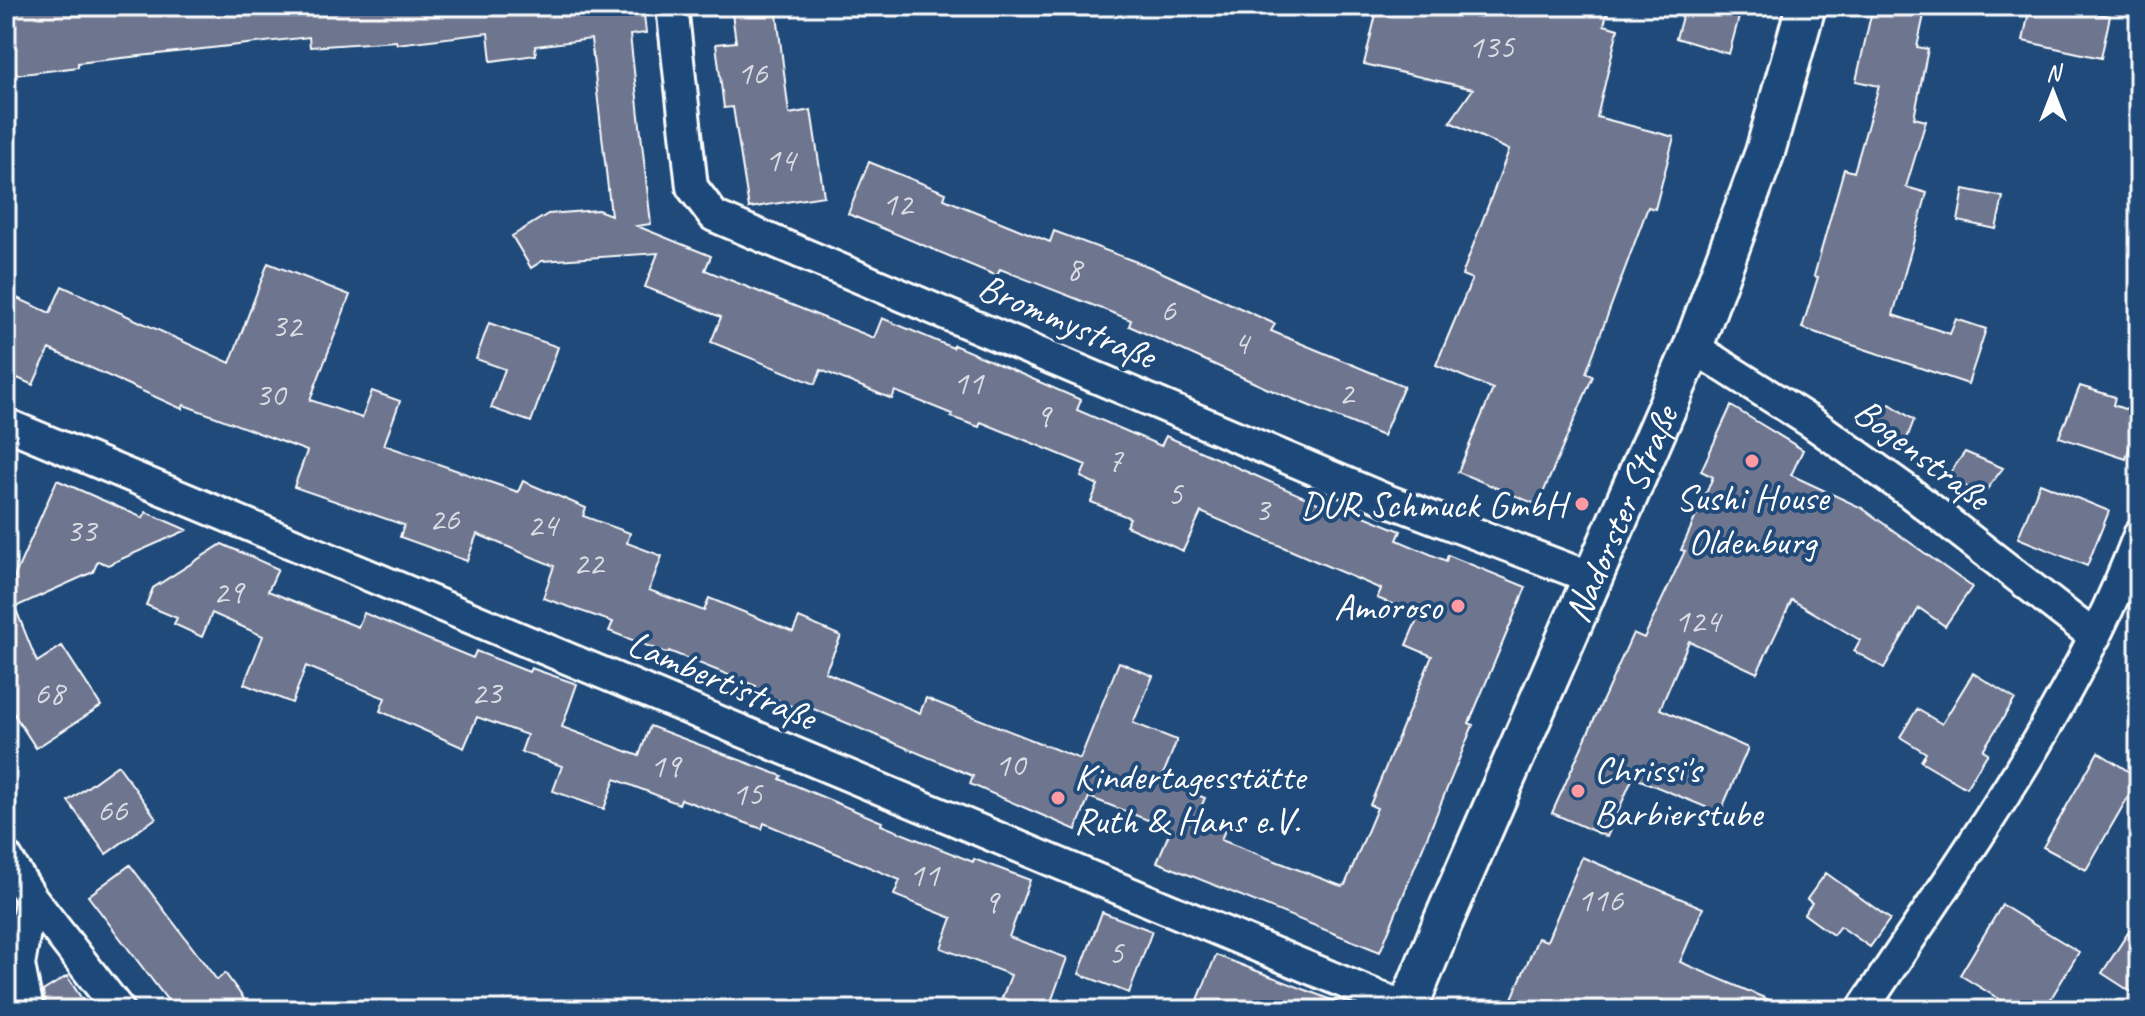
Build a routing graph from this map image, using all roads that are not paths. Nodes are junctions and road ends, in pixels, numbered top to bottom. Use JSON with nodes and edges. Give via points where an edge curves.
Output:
{"nodes":[{"id":1,"x":672,"y":6,"type":"edge"},
{"id":2,"x":1806,"y":6,"type":"edge"},
{"id":3,"x":1693,"y":347,"type":"junction"},
{"id":4,"x":6,"y":424,"type":"edge"},
{"id":5,"x":2139,"y":535,"type":"edge"},
{"id":6,"x":1592,"y":578,"type":"junction"},
{"id":7,"x":2095,"y":637,"type":"junction"},
{"id":8,"x":6,"y":857,"type":"edge"},
{"id":9,"x":31,"y":897,"type":"junction"},
{"id":10,"x":1408,"y":1009,"type":"edge"},
{"id":11,"x":28,"y":1010,"type":"edge"},
{"id":12,"x":119,"y":1010,"type":"edge"},
{"id":13,"x":1862,"y":1010,"type":"edge"}],
"edges":[{"from":1,"to":6,"type":"street","name":"Brommystraße","via":[[692,187],[714,216],[1384,499]]},
{"from":2,"to":3,"type":"street","name":"Nadorster Straße","via":[[1765,152]]},
{"from":3,"to":6,"type":"street","name":"Nadorster Straße"},
{"from":3,"to":7,"type":"street","name":"Bogenstraße","via":[[1897,483]]},
{"from":4,"to":10,"type":"street","name":"Lambertistraße"},
{"from":5,"to":7,"type":"street"},
{"from":6,"to":10,"type":"street","name":"Nadorster Straße"},
{"from":7,"to":13,"type":"street","via":[[2043,734]]},
{"from":8,"to":9,"type":"street"},
{"from":9,"to":11,"type":"street","via":[[19,965]]},
{"from":9,"to":12,"type":"street"}]}
